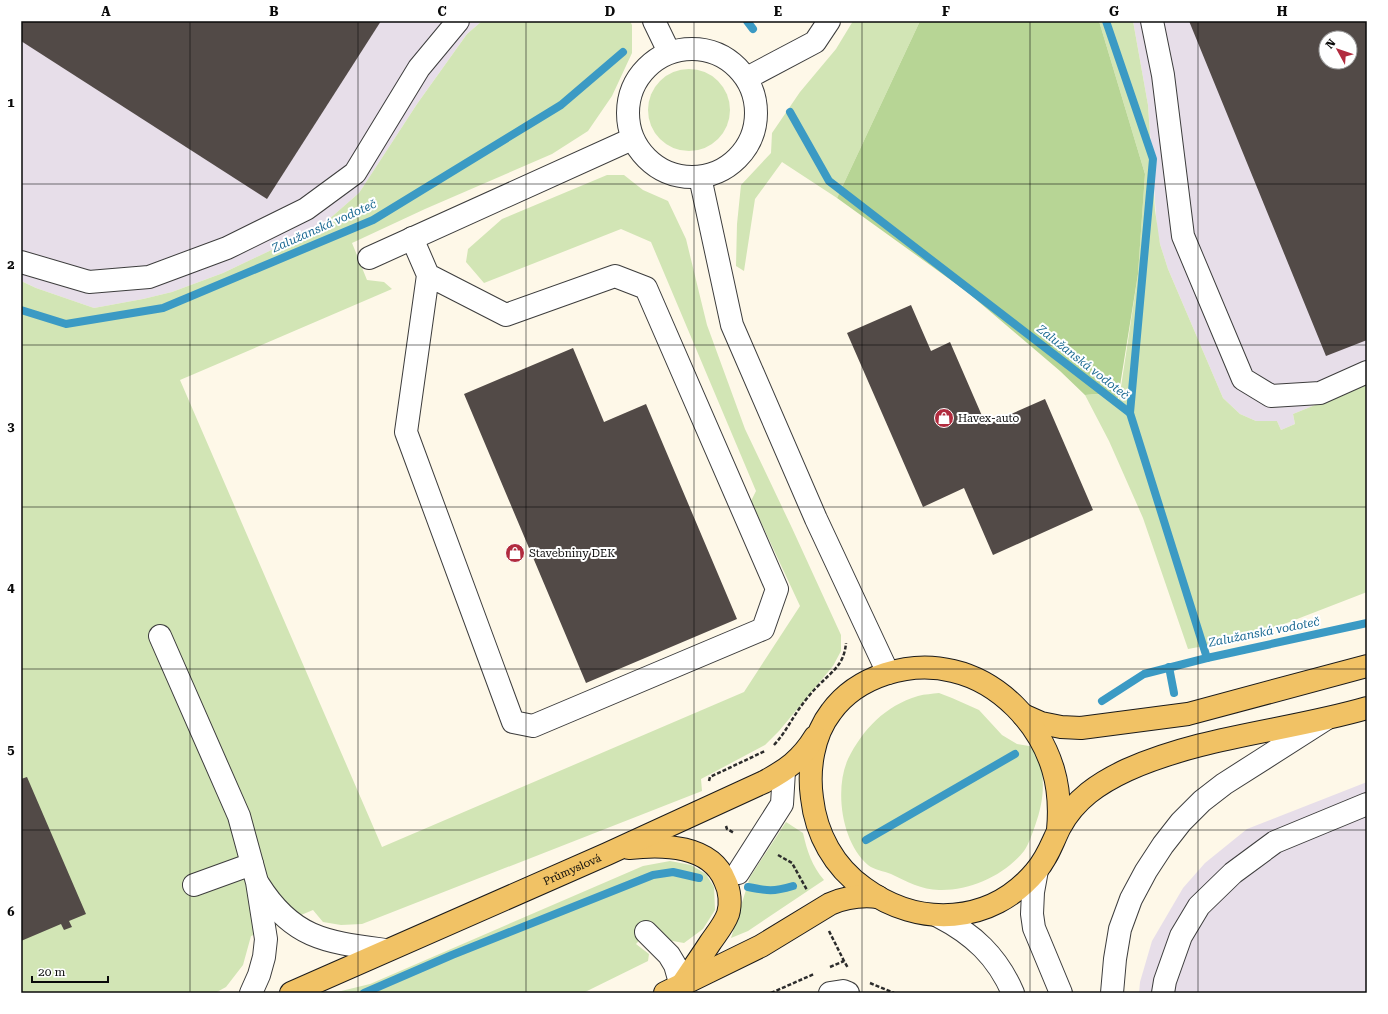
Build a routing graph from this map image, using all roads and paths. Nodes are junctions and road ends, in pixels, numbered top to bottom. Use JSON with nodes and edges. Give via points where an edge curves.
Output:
{"nodes":[{"id":1,"x":458,"y":21,"type":"edge"},
{"id":2,"x":654,"y":21,"type":"edge"},
{"id":3,"x":829,"y":21,"type":"edge"},
{"id":4,"x":1152,"y":21,"type":"edge"},
{"id":5,"x":669,"y":52,"type":"junction"},
{"id":6,"x":746,"y":78,"type":"junction"},
{"id":7,"x":632,"y":139,"type":"junction"},
{"id":8,"x":700,"y":177,"type":"junction"},
{"id":9,"x":412,"y":238,"type":"junction"},
{"id":10,"x":369,"y":258,"type":"dead end"},
{"id":11,"x":21,"y":262,"type":"edge"},
{"id":12,"x":428,"y":275,"type":"junction"},
{"id":13,"x":1367,"y":372,"type":"edge"},
{"id":14,"x":160,"y":636,"type":"dead end"},
{"id":15,"x":1367,"y":666,"type":"edge"},
{"id":16,"x":888,"y":673,"type":"junction"},
{"id":17,"x":1367,"y":708,"type":"edge"},
{"id":18,"x":829,"y":714,"type":"junction"},
{"id":19,"x":1023,"y":715,"type":"junction"},
{"id":20,"x":1328,"y":718,"type":"junction"},
{"id":21,"x":784,"y":771,"type":"junction"},
{"id":22,"x":1367,"y":804,"type":"edge"},
{"id":23,"x":1058,"y":830,"type":"junction"},
{"id":24,"x":607,"y":854,"type":"junction"},
{"id":25,"x":1037,"y":870,"type":"junction"},
{"id":26,"x":738,"y":872,"type":"dead end"},
{"id":27,"x":255,"y":873,"type":"junction"},
{"id":28,"x":194,"y":885,"type":"dead end"},
{"id":29,"x":878,"y":897,"type":"junction"},
{"id":30,"x":938,"y":916,"type":"junction"},
{"id":31,"x":646,"y":932,"type":"dead end"},
{"id":32,"x":386,"y":950,"type":"junction"},
{"id":33,"x":673,"y":989,"type":"edge"},
{"id":34,"x":251,"y":993,"type":"edge"},
{"id":35,"x":291,"y":993,"type":"edge"},
{"id":36,"x":830,"y":993,"type":"edge"},
{"id":37,"x":848,"y":993,"type":"edge"},
{"id":38,"x":1013,"y":993,"type":"edge"},
{"id":39,"x":1061,"y":993,"type":"edge"},
{"id":40,"x":1112,"y":993,"type":"edge"},
{"id":41,"x":1163,"y":993,"type":"edge"}],
"edges":[{"from":1,"to":11,"type":"street","via":[[419,68],[355,174],[306,209],[227,248],[149,277],[89,282]]},
{"from":2,"to":5,"type":"street"},
{"from":3,"to":6,"type":"street","via":[[815,42]]},
{"from":4,"to":13,"type":"street","via":[[1163,75],[1183,236],[1243,379],[1271,396],[1278,396],[1320,393]]},
{"from":5,"to":6,"type":"street","via":[[686,48],[704,49],[720,54],[735,64]]},
{"from":5,"to":7,"type":"street","via":[[651,62],[637,78],[628,98],[627,118]]},
{"from":6,"to":8,"type":"street","via":[[754,95],[757,113],[754,132],[746,148],[733,162],[718,172]]},
{"from":7,"to":8,"type":"street","via":[[644,156],[660,169],[679,176]]},
{"from":7,"to":9,"type":"street"},
{"from":8,"to":16,"type":"street","via":[[732,325],[816,519]]},
{"from":9,"to":10,"type":"street"},
{"from":9,"to":12,"type":"street"},
{"from":12,"to":12,"type":"street","via":[[506,315],[616,276],[646,288],[777,589],[763,628],[533,726],[513,722],[406,432]]},
{"from":14,"to":27,"type":"street","via":[[239,816]]},
{"from":15,"to":19,"type":"main road","via":[[1188,714],[1081,728],[1055,726]]},
{"from":16,"to":18,"type":"main road","via":[[854,690]]},
{"from":16,"to":19,"type":"main road","via":[[930,668],[951,670],[991,687],[1008,699]]},
{"from":17,"to":20,"type":"main road"},
{"from":18,"to":21,"type":"main road","name":"Průmyslová","via":[[800,758]]},
{"from":18,"to":29,"type":"main road","via":[[818,736],[811,770],[813,808],[825,844],[835,860],[848,875]]},
{"from":19,"to":23,"type":"main road","via":[[1046,749],[1053,769],[1060,809]]},
{"from":20,"to":23,"type":"main road","via":[[1181,750],[1129,770],[1087,793],[1077,802]]},
{"from":20,"to":40,"type":"street","via":[[1224,784],[1202,801],[1162,845],[1131,899],[1120,929],[1114,959]]},
{"from":21,"to":24,"type":"main road","name":"Průmyslová"},
{"from":21,"to":26,"type":"street","via":[[782,804]]},
{"from":22,"to":41,"type":"street","via":[[1275,842],[1233,873],[1199,906],[1181,936]]},
{"from":23,"to":25,"type":"main road","via":[[1053,844]]},
{"from":24,"to":32,"type":"main road","name":"Průmyslová"},
{"from":24,"to":33,"type":"main road","via":[[630,847],[670,847],[709,859],[723,875],[728,887],[728,914],[722,926]]},
{"from":25,"to":30,"type":"main road","via":[[1010,896],[993,905],[963,914]]},
{"from":25,"to":39,"type":"street","via":[[1033,892],[1034,928]]},
{"from":27,"to":28,"type":"street"},
{"from":27,"to":32,"type":"street","via":[[269,901],[284,917],[302,929],[320,938],[339,943]]},
{"from":27,"to":34,"type":"street","via":[[266,939],[264,957]]},
{"from":29,"to":30,"type":"main road","via":[[907,910]]},
{"from":29,"to":33,"type":"main road","via":[[853,896],[841,899],[761,946]]},
{"from":30,"to":38,"type":"street","via":[[965,931],[989,954]]},
{"from":31,"to":33,"type":"street","via":[[669,955],[675,965]]},
{"from":32,"to":35,"type":"main road","name":"Průmyslová"},
{"from":36,"to":37,"type":"street"}]}
